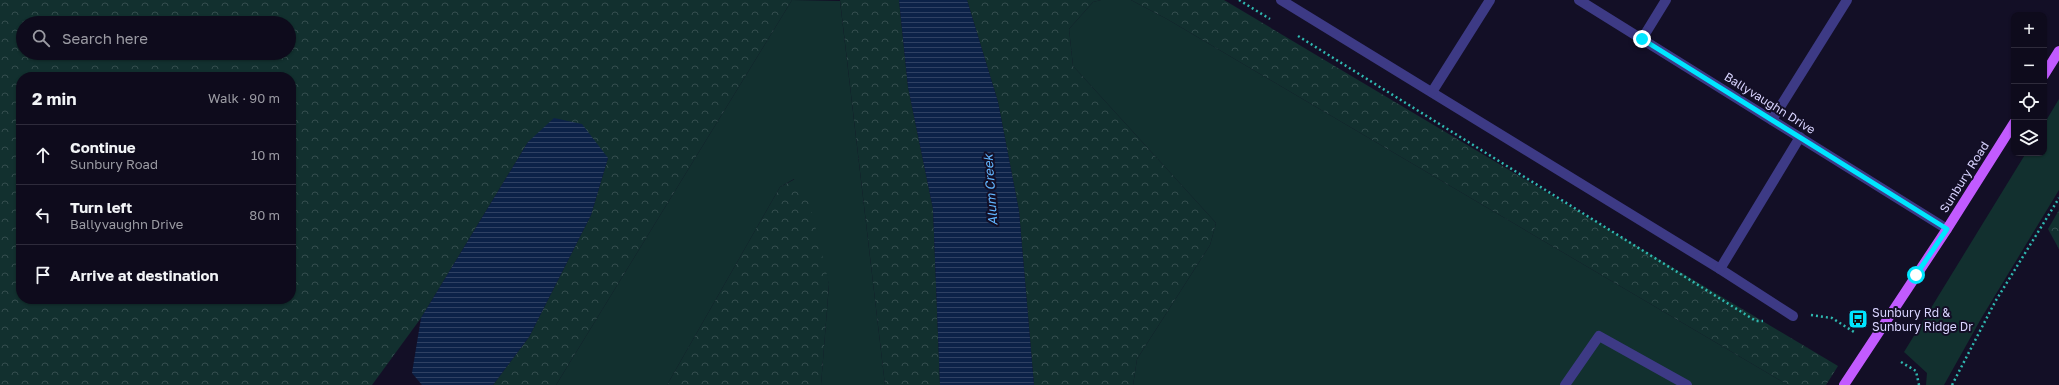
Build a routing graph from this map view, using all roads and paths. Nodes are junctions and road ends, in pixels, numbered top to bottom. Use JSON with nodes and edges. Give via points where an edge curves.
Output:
{"nodes":[{"id":1,"x":1281,"y":0,"type":"edge"},
{"id":2,"x":1490,"y":0,"type":"edge"},
{"id":3,"x":1579,"y":0,"type":"edge"},
{"id":4,"x":1666,"y":0,"type":"edge"},
{"id":5,"x":1847,"y":0,"type":"edge"},
{"id":6,"x":1642,"y":39,"type":"junction"},
{"id":7,"x":2059,"y":51,"type":"edge"},
{"id":8,"x":2047,"y":70,"type":"edge"},
{"id":9,"x":1432,"y":92,"type":"junction"},
{"id":10,"x":1772,"y":120,"type":"junction"},
{"id":11,"x":2011,"y":128,"type":"edge"},
{"id":12,"x":1800,"y":137,"type":"junction"},
{"id":13,"x":2059,"y":198,"type":"edge"},
{"id":14,"x":1947,"y":229,"type":"junction"},
{"id":15,"x":1720,"y":269,"type":"junction"},
{"id":16,"x":1793,"y":316,"type":"dead end"},
{"id":17,"x":1901,"y":362,"type":"dead end"},
{"id":18,"x":1565,"y":385,"type":"edge"},
{"id":19,"x":1687,"y":385,"type":"edge"},
{"id":20,"x":1844,"y":385,"type":"edge"},
{"id":21,"x":1919,"y":385,"type":"edge"},
{"id":22,"x":1952,"y":385,"type":"edge"}],
"edges":[{"from":1,"to":9,"type":"street"},
{"from":2,"to":9,"type":"street"},
{"from":3,"to":6,"type":"street","name":"Ballyvaughn Drive"},
{"from":4,"to":6,"type":"street"},
{"from":5,"to":10,"type":"street"},
{"from":6,"to":10,"type":"street","name":"Ballyvaughn Drive"},
{"from":7,"to":8,"type":"main road"},
{"from":9,"to":15,"type":"street"},
{"from":10,"to":12,"type":"street","name":"Ballyvaughn Drive"},
{"from":11,"to":14,"type":"main road","name":"Sunbury Road"},
{"from":12,"to":14,"type":"street","name":"Ballyvaughn Drive"},
{"from":12,"to":15,"type":"street"},
{"from":13,"to":22,"type":"path","via":[[1995,302]]},
{"from":14,"to":20,"type":"main road","name":"Sunbury Road"},
{"from":15,"to":16,"type":"street"},
{"from":17,"to":21,"type":"path","via":[[1916,371]]},
{"from":18,"to":19,"type":"street","via":[[1599,336]]}]}
